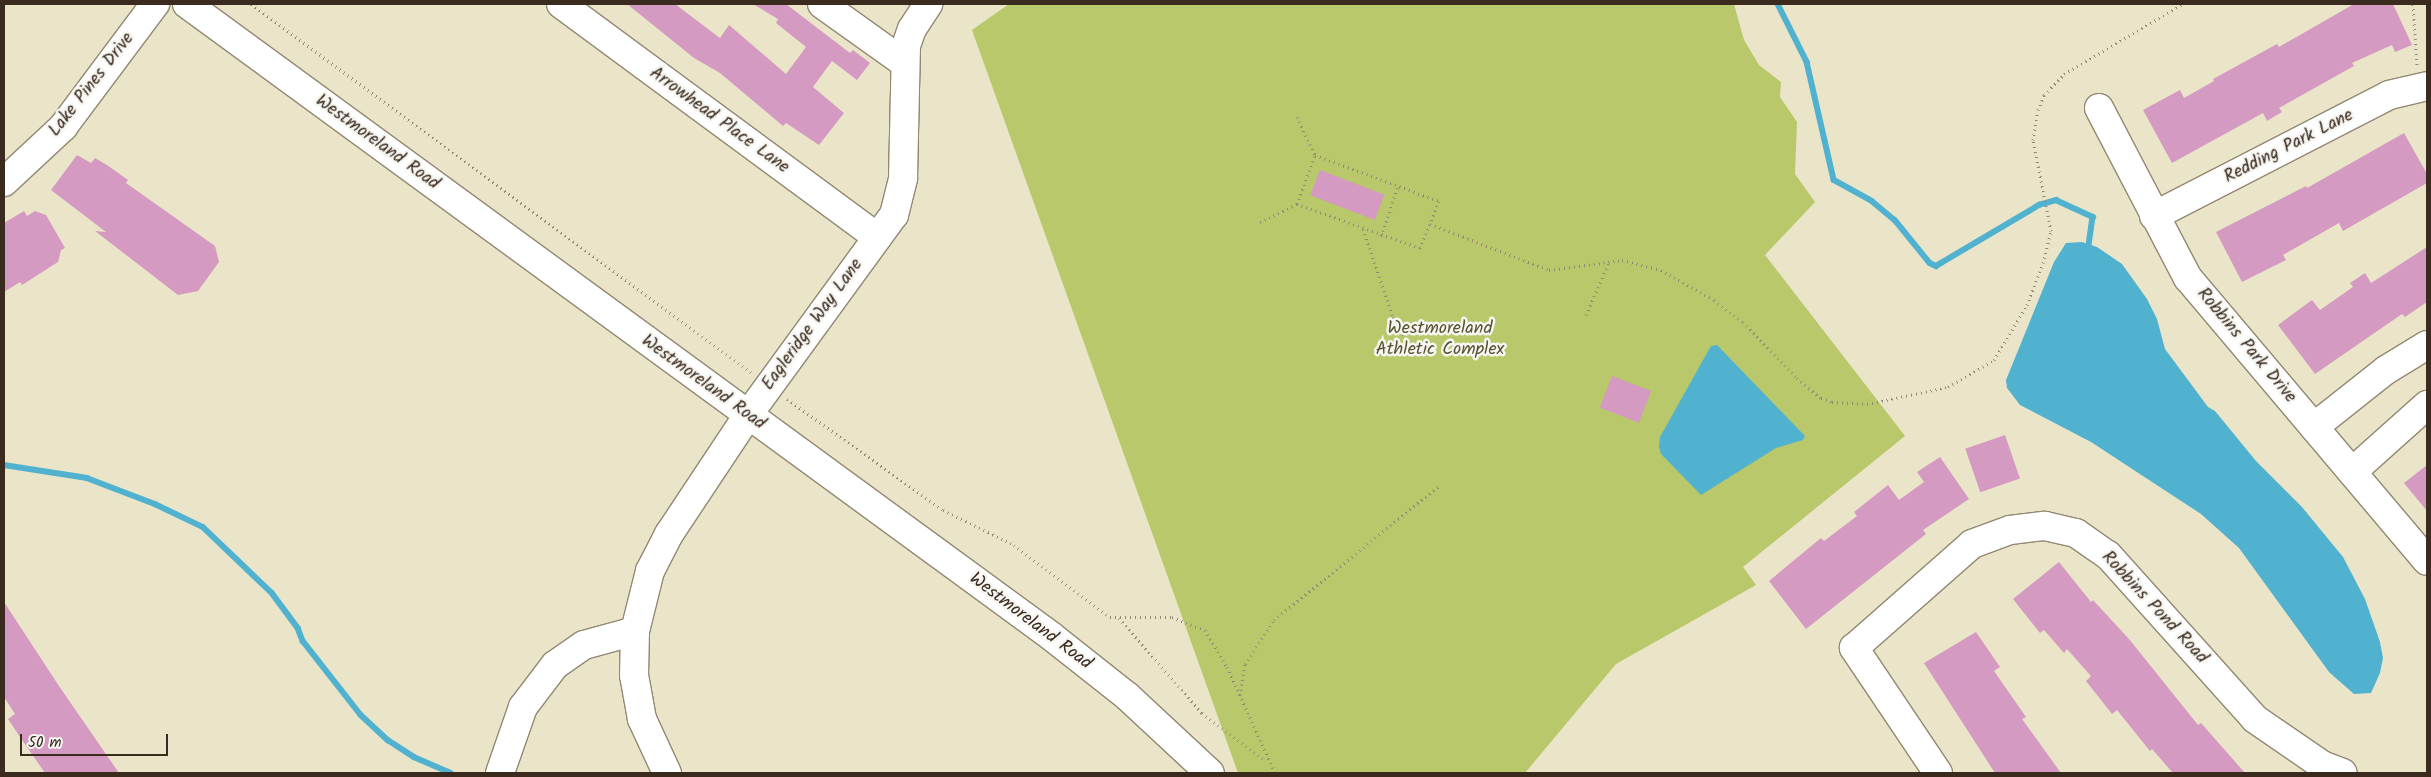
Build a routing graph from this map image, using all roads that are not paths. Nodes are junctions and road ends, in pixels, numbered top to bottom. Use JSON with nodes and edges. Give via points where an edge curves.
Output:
{"nodes":[{"id":1,"x":155,"y":4,"type":"edge"},
{"id":2,"x":187,"y":4,"type":"edge"},
{"id":3,"x":561,"y":4,"type":"edge"},
{"id":4,"x":822,"y":4,"type":"edge"},
{"id":5,"x":928,"y":4,"type":"edge"},
{"id":6,"x":903,"y":62,"type":"junction"},
{"id":7,"x":2423,"y":86,"type":"edge"},
{"id":8,"x":2099,"y":108,"type":"dead end"},
{"id":9,"x":4,"y":182,"type":"edge"},
{"id":10,"x":2154,"y":216,"type":"junction"},
{"id":11,"x":877,"y":237,"type":"junction"},
{"id":12,"x":2427,"y":345,"type":"edge"},
{"id":13,"x":2427,"y":405,"type":"edge"},
{"id":14,"x":748,"y":415,"type":"junction"},
{"id":15,"x":2314,"y":427,"type":"junction"},
{"id":16,"x":2352,"y":472,"type":"junction"},
{"id":17,"x":2427,"y":561,"type":"edge"},
{"id":18,"x":634,"y":631,"type":"junction"},
{"id":19,"x":2328,"y":770,"type":"edge"},
{"id":20,"x":500,"y":773,"type":"edge"},
{"id":21,"x":667,"y":773,"type":"edge"},
{"id":22,"x":1210,"y":773,"type":"edge"},
{"id":23,"x":1938,"y":773,"type":"edge"}],
"edges":[{"from":1,"to":9,"type":"street","name":"Lake Pines Drive","via":[[63,127]]},
{"from":2,"to":14,"type":"street","name":"Westmoreland Road"},
{"from":3,"to":11,"type":"street","name":"Arrowhead Place Lane"},
{"from":4,"to":6,"type":"street"},
{"from":5,"to":6,"type":"street","name":"Eagleridge Way Lane","via":[[912,29]]},
{"from":6,"to":11,"type":"street","name":"Eagleridge Way Lane","via":[[900,197],[894,215]]},
{"from":7,"to":10,"type":"street","name":"Redding Park Lane","via":[[2389,95]]},
{"from":8,"to":10,"type":"street","name":"Robbins Park Drive"},
{"from":10,"to":15,"type":"street","name":"Robbins Park Drive","via":[[2188,278]]},
{"from":11,"to":14,"type":"street","name":"Eagleridge Way Lane"},
{"from":12,"to":15,"type":"street","via":[[2386,370]]},
{"from":13,"to":16,"type":"street"},
{"from":14,"to":18,"type":"street","name":"Eagleridge Way Lane","via":[[658,552],[643,590]]},
{"from":14,"to":22,"type":"street","name":"Westmoreland Road","via":[[1051,636],[1127,696]]},
{"from":15,"to":16,"type":"street","name":"Robbins Park Drive"},
{"from":16,"to":17,"type":"street","name":"Robbins Park Drive"},
{"from":18,"to":20,"type":"street","via":[[600,638],[573,651],[555,665],[523,707]]},
{"from":18,"to":21,"type":"street","name":"Eagleridge Way Lane","via":[[637,697],[650,740]]},
{"from":19,"to":23,"type":"street","name":"Robbins Pond Road","via":[[2255,718],[2108,555],[2076,533],[2045,526],[2010,530],[1972,544],[1854,648]]}]}
